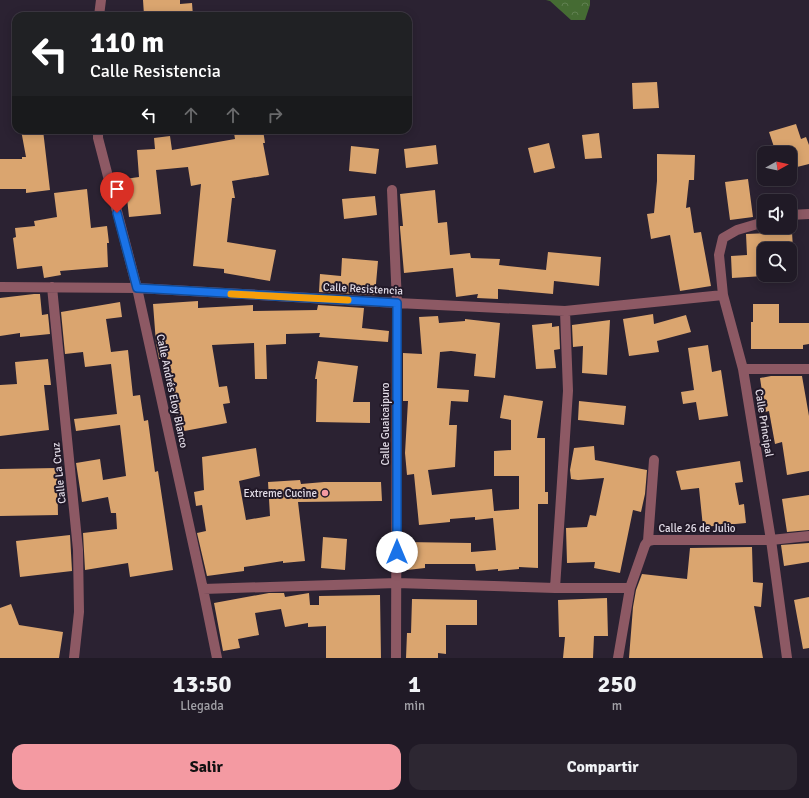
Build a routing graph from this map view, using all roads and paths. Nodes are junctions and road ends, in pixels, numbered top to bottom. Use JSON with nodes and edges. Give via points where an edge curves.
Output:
{"nodes":[{"id":1,"x":101,"y":0,"type":"edge"},
{"id":2,"x":100,"y":12,"type":"edge"},
{"id":3,"x":98,"y":134,"type":"edge"},
{"id":4,"x":392,"y":190,"type":"dead end"},
{"id":5,"x":809,"y":214,"type":"edge"},
{"id":6,"x":797,"y":215,"type":"edge"},
{"id":7,"x":757,"y":224,"type":"edge"},
{"id":8,"x":0,"y":287,"type":"edge"},
{"id":9,"x":52,"y":287,"type":"junction"},
{"id":10,"x":137,"y":288,"type":"junction"},
{"id":11,"x":723,"y":295,"type":"junction"},
{"id":12,"x":397,"y":303,"type":"junction"},
{"id":13,"x":565,"y":311,"type":"junction"},
{"id":14,"x":743,"y":369,"type":"junction"},
{"id":15,"x":809,"y":369,"type":"edge"},
{"id":16,"x":654,"y":460,"type":"dead end"},
{"id":17,"x":809,"y":536,"type":"edge"},
{"id":18,"x":771,"y":540,"type":"junction"},
{"id":19,"x":648,"y":541,"type":"junction"},
{"id":20,"x":397,"y":583,"type":"junction"},
{"id":21,"x":555,"y":588,"type":"junction"},
{"id":22,"x":630,"y":588,"type":"junction"},
{"id":23,"x":203,"y":589,"type":"junction"},
{"id":24,"x":74,"y":658,"type":"edge"},
{"id":25,"x":217,"y":658,"type":"edge"},
{"id":26,"x":396,"y":658,"type":"edge"},
{"id":27,"x":618,"y":658,"type":"edge"},
{"id":28,"x":787,"y":658,"type":"edge"}],
"edges":[{"from":1,"to":2,"type":"street"},
{"from":3,"to":10,"type":"street","name":"Calle Andrés Eloy Blanco"},
{"from":4,"to":12,"type":"street","name":"Calle Guaicaipuro"},
{"from":5,"to":6,"type":"street"},
{"from":7,"to":11,"type":"street","name":"Calle Principal","via":[[737,230],[723,238],[719,255]]},
{"from":8,"to":9,"type":"street","name":"Calle Resistencia"},
{"from":9,"to":10,"type":"street","name":"Calle Resistencia"},
{"from":9,"to":24,"type":"street","name":"Calle La Cruz","via":[[78,550],[79,612]]},
{"from":10,"to":12,"type":"street","name":"Calle Resistencia"},
{"from":10,"to":23,"type":"street","name":"Calle Andrés Eloy Blanco"},
{"from":11,"to":13,"type":"street","name":"Calle Resistencia"},
{"from":11,"to":14,"type":"street","name":"Calle Principal"},
{"from":12,"to":13,"type":"street","name":"Calle Resistencia"},
{"from":12,"to":20,"type":"street","name":"Calle Guaicaipuro"},
{"from":13,"to":21,"type":"street","via":[[568,391]]},
{"from":14,"to":15,"type":"street"},
{"from":14,"to":18,"type":"street","name":"Calle Principal"},
{"from":16,"to":19,"type":"street"},
{"from":17,"to":18,"type":"street","name":"Calle 26 de Julio"},
{"from":18,"to":19,"type":"street","name":"Calle 26 de Julio"},
{"from":18,"to":28,"type":"street","name":"Calle Principal"},
{"from":19,"to":22,"type":"street","name":"Calle 26 de Julio"},
{"from":20,"to":21,"type":"street"},
{"from":20,"to":23,"type":"street"},
{"from":20,"to":26,"type":"street","name":"Calle Guaicaipuro"},
{"from":21,"to":22,"type":"street"},
{"from":22,"to":27,"type":"street","name":"Calle 26 de Julio"},
{"from":23,"to":25,"type":"street","name":"Calle Andrés Eloy Blanco"}]}
